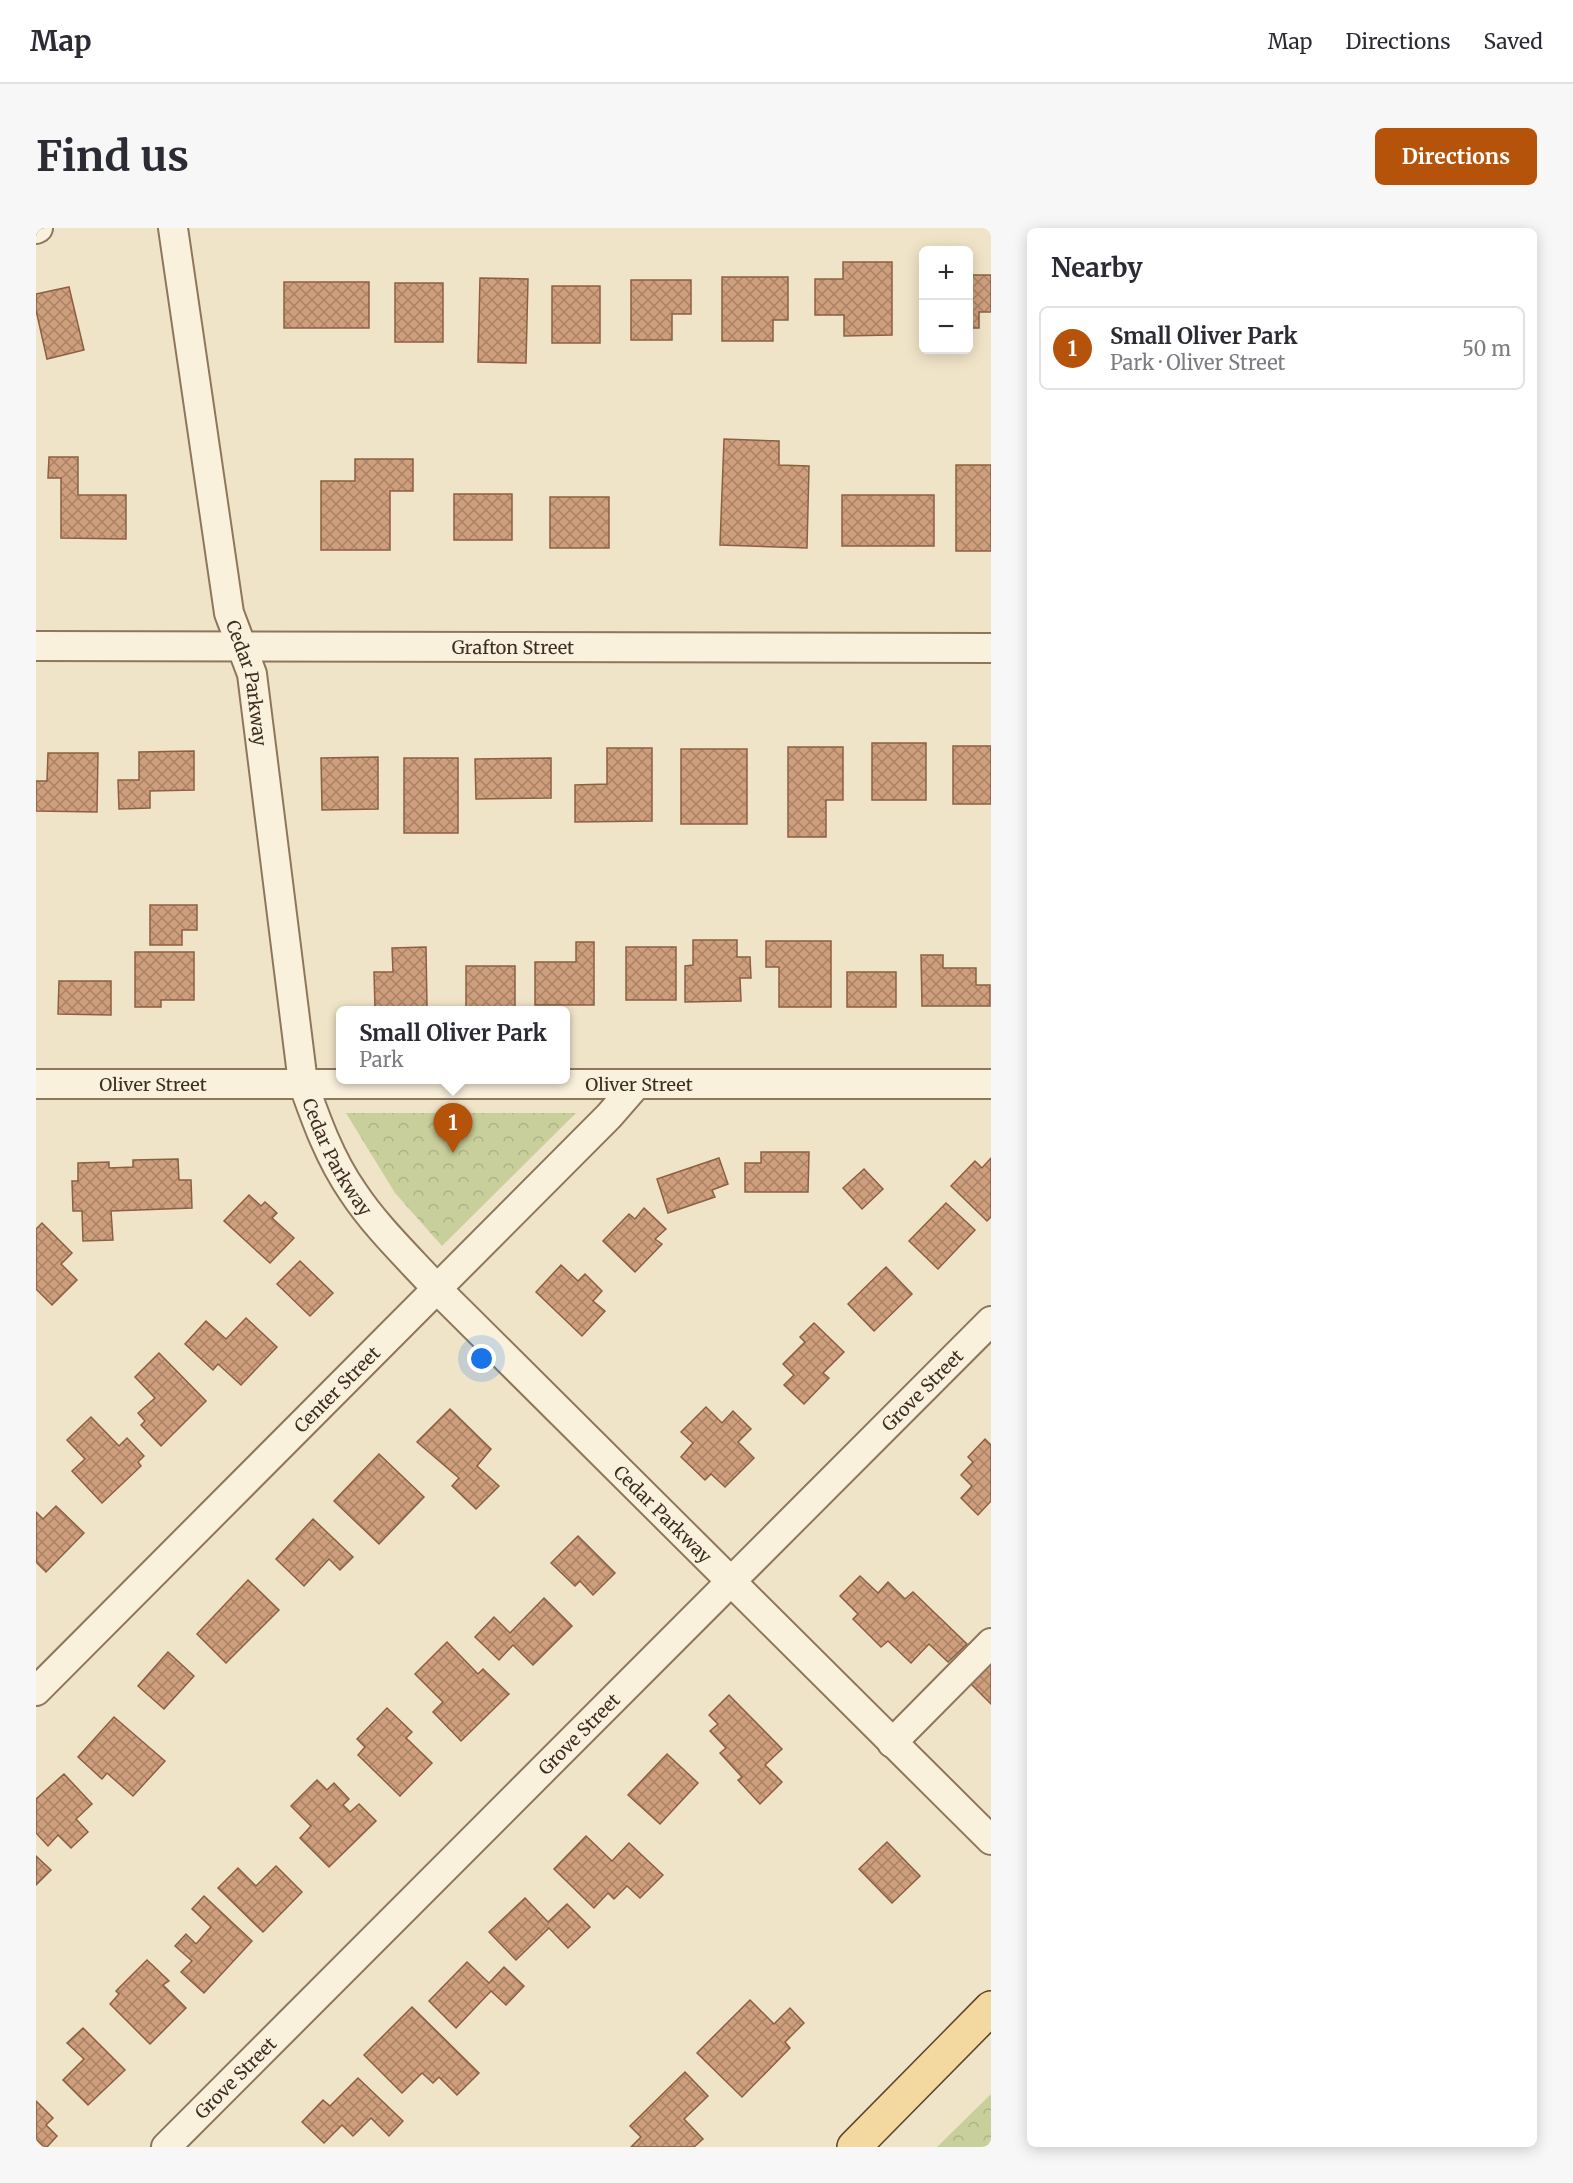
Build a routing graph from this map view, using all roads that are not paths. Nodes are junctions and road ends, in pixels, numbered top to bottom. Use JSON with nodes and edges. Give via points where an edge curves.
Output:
{"nodes":[{"id":1,"x":173,"y":228,"type":"edge"},
{"id":2,"x":36,"y":646,"type":"edge"},
{"id":3,"x":242,"y":646,"type":"junction"},
{"id":4,"x":991,"y":648,"type":"edge"},
{"id":5,"x":303,"y":1083,"type":"junction"},
{"id":6,"x":336,"y":1083,"type":"edge"},
{"id":7,"x":47,"y":1084,"type":"edge"},
{"id":8,"x":470,"y":1084,"type":"edge"},
{"id":9,"x":991,"y":1084,"type":"edge"},
{"id":10,"x":636,"y":1085,"type":"junction"},
{"id":11,"x":36,"y":1106,"type":"edge"},
{"id":12,"x":437,"y":1290,"type":"junction"},
{"id":13,"x":991,"y":1321,"type":"edge"},
{"id":14,"x":732,"y":1581,"type":"junction"},
{"id":15,"x":991,"y":1643,"type":"edge"},
{"id":16,"x":36,"y":1691,"type":"edge"},
{"id":17,"x":892,"y":1743,"type":"junction"},
{"id":18,"x":991,"y":1840,"type":"edge"},
{"id":19,"x":991,"y":2008,"type":"edge"},
{"id":20,"x":166,"y":2147,"type":"edge"},
{"id":21,"x":854,"y":2147,"type":"edge"}],
"edges":[{"from":1,"to":3,"type":"street","name":"Cedar Parkway","via":[[229,613]]},
{"from":2,"to":3,"type":"street","name":"Grafton Street"},
{"from":3,"to":4,"type":"street","name":"Grafton Street"},
{"from":3,"to":5,"type":"street","name":"Cedar Parkway","via":[[252,674]]},
{"from":5,"to":6,"type":"street","name":"Oliver Street"},
{"from":5,"to":7,"type":"street","name":"Oliver Street"},
{"from":5,"to":12,"type":"street","name":"Cedar Parkway","via":[[351,1190]]},
{"from":7,"to":11,"type":"street"},
{"from":8,"to":10,"type":"street","name":"Oliver Street"},
{"from":9,"to":10,"type":"street","name":"Oliver Street"},
{"from":10,"to":12,"type":"street","name":"Center Street"},
{"from":12,"to":14,"type":"street","name":"Cedar Parkway"},
{"from":12,"to":16,"type":"street","name":"Center Street"},
{"from":13,"to":14,"type":"street","name":"Grove Street"},
{"from":14,"to":17,"type":"street","name":"Cedar Parkway"},
{"from":14,"to":20,"type":"street","name":"Grove Street"},
{"from":15,"to":17,"type":"street"},
{"from":17,"to":18,"type":"street","name":"Cedar Parkway"},
{"from":19,"to":21,"type":"main road"}]}
